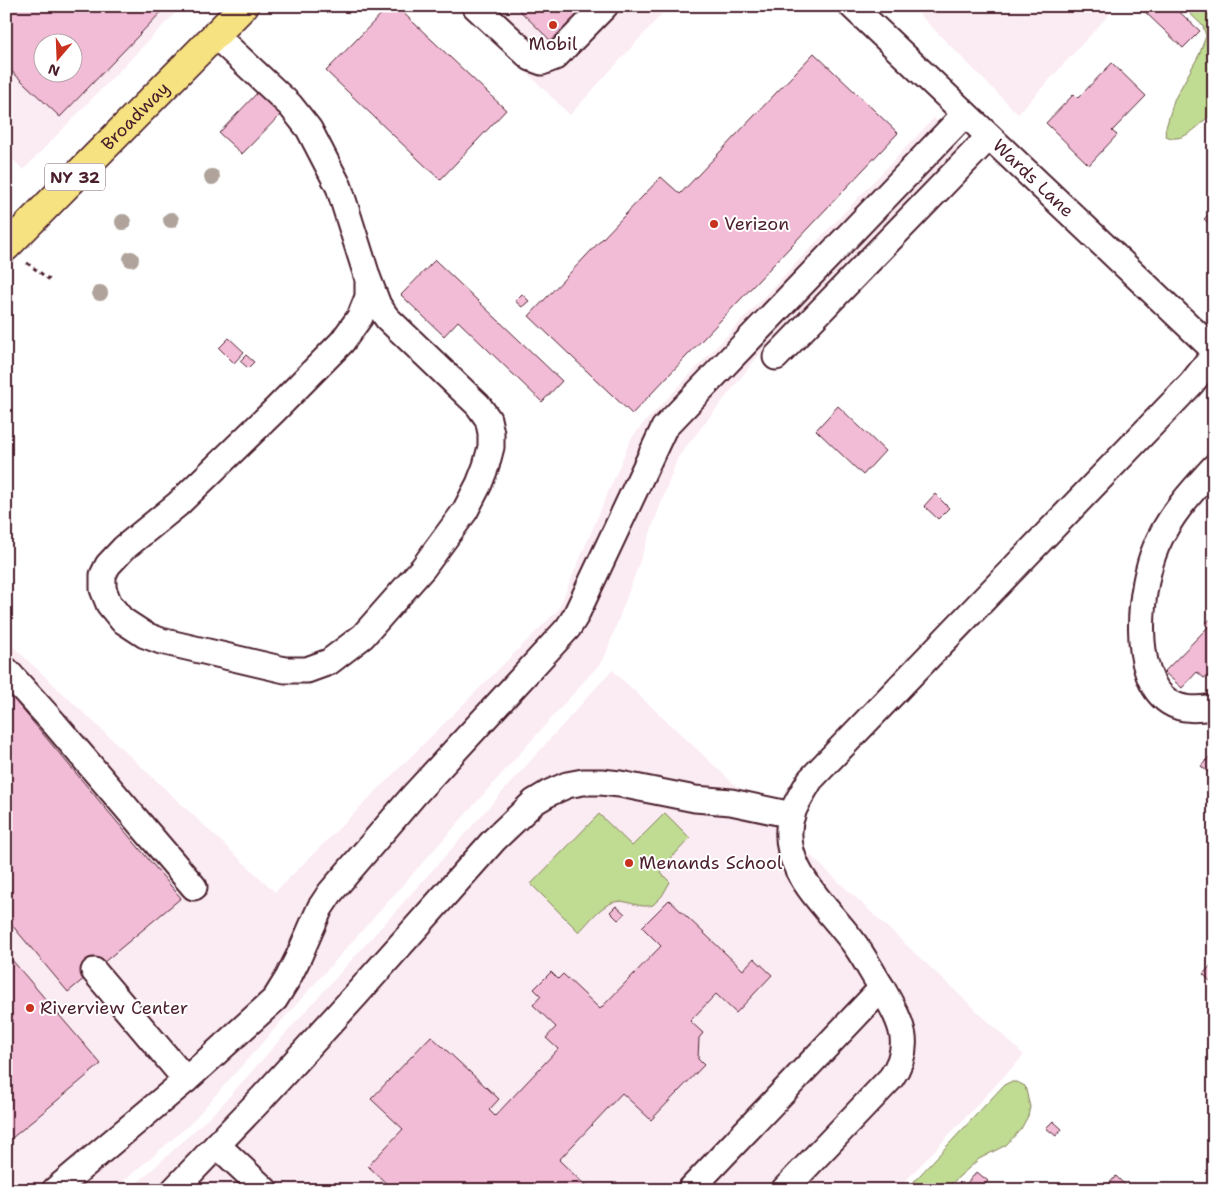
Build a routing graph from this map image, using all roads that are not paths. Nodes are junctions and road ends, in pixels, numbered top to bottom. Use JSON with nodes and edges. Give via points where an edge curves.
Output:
{"nodes":[{"id":1,"x":244,"y":6,"type":"edge"},
{"id":2,"x":475,"y":6,"type":"edge"},
{"id":3,"x":605,"y":6,"type":"edge"},
{"id":4,"x":852,"y":6,"type":"edge"},
{"id":5,"x":215,"y":35,"type":"junction"},
{"id":6,"x":965,"y":114,"type":"junction"},
{"id":7,"x":989,"y":137,"type":"junction"},
{"id":8,"x":926,"y":155,"type":"junction"},
{"id":9,"x":949,"y":178,"type":"junction"},
{"id":10,"x":6,"y":247,"type":"edge"},
{"id":11,"x":368,"y":279,"type":"junction"},
{"id":12,"x":1214,"y":350,"type":"edge"},
{"id":13,"x":1214,"y":355,"type":"edge"},
{"id":14,"x":776,"y":357,"type":"dead end"},
{"id":15,"x":1214,"y":467,"type":"edge"},
{"id":16,"x":6,"y":670,"type":"edge"},
{"id":17,"x":1214,"y":706,"type":"edge"},
{"id":18,"x":792,"y":814,"type":"junction"},
{"id":19,"x":194,"y":887,"type":"dead end"},
{"id":20,"x":94,"y":971,"type":"dead end"},
{"id":21,"x":882,"y":988,"type":"junction"},
{"id":22,"x":186,"y":1080,"type":"junction"},
{"id":23,"x":217,"y":1145,"type":"junction"},
{"id":24,"x":55,"y":1190,"type":"edge"},
{"id":25,"x":174,"y":1190,"type":"edge"},
{"id":26,"x":265,"y":1190,"type":"edge"},
{"id":27,"x":690,"y":1190,"type":"edge"},
{"id":28,"x":784,"y":1190,"type":"edge"}],
"edges":[{"from":1,"to":5,"type":"main road","name":"Broadway","number":"NY 32"},
{"from":2,"to":3,"type":"street","via":[[530,58],[542,62],[555,57]]},
{"from":4,"to":6,"type":"street","name":"Wards Lane"},
{"from":5,"to":10,"type":"main road","name":"Broadway","number":"NY 32"},
{"from":5,"to":11,"type":"street","via":[[290,105],[309,129],[339,187]]},
{"from":6,"to":7,"type":"street","name":"Wards Lane"},
{"from":6,"to":8,"type":"street"},
{"from":7,"to":9,"type":"street"},
{"from":7,"to":12,"type":"street","name":"Wards Lane"},
{"from":8,"to":9,"type":"street"},
{"from":8,"to":22,"type":"street","via":[[664,428],[568,628],[414,795],[330,893],[316,914],[300,956],[275,999]]},
{"from":9,"to":14,"type":"street"},
{"from":11,"to":11,"type":"street","via":[[370,289],[365,307],[342,342],[178,504],[108,565],[102,580],[105,595],[114,613],[131,627],[161,641],[285,670],[319,667],[364,636],[423,568],[465,512],[479,484],[491,447],[488,419],[466,391],[387,318]]},
{"from":13,"to":18,"type":"street","via":[[1191,384],[810,780]]},
{"from":15,"to":17,"type":"street","via":[[1178,508],[1156,548],[1146,576],[1141,621],[1147,669],[1159,692],[1181,707]]},
{"from":16,"to":19,"type":"street"},
{"from":18,"to":21,"type":"street","via":[[791,849],[803,879],[856,945]]},
{"from":18,"to":23,"type":"street","via":[[601,782],[566,785],[550,792],[534,802],[494,840]]},
{"from":20,"to":22,"type":"street"},
{"from":21,"to":27,"type":"street"},
{"from":21,"to":28,"type":"street","via":[[902,1030],[904,1050],[899,1065],[891,1078]]},
{"from":22,"to":24,"type":"street"},
{"from":23,"to":25,"type":"street"},
{"from":23,"to":26,"type":"street"}]}
